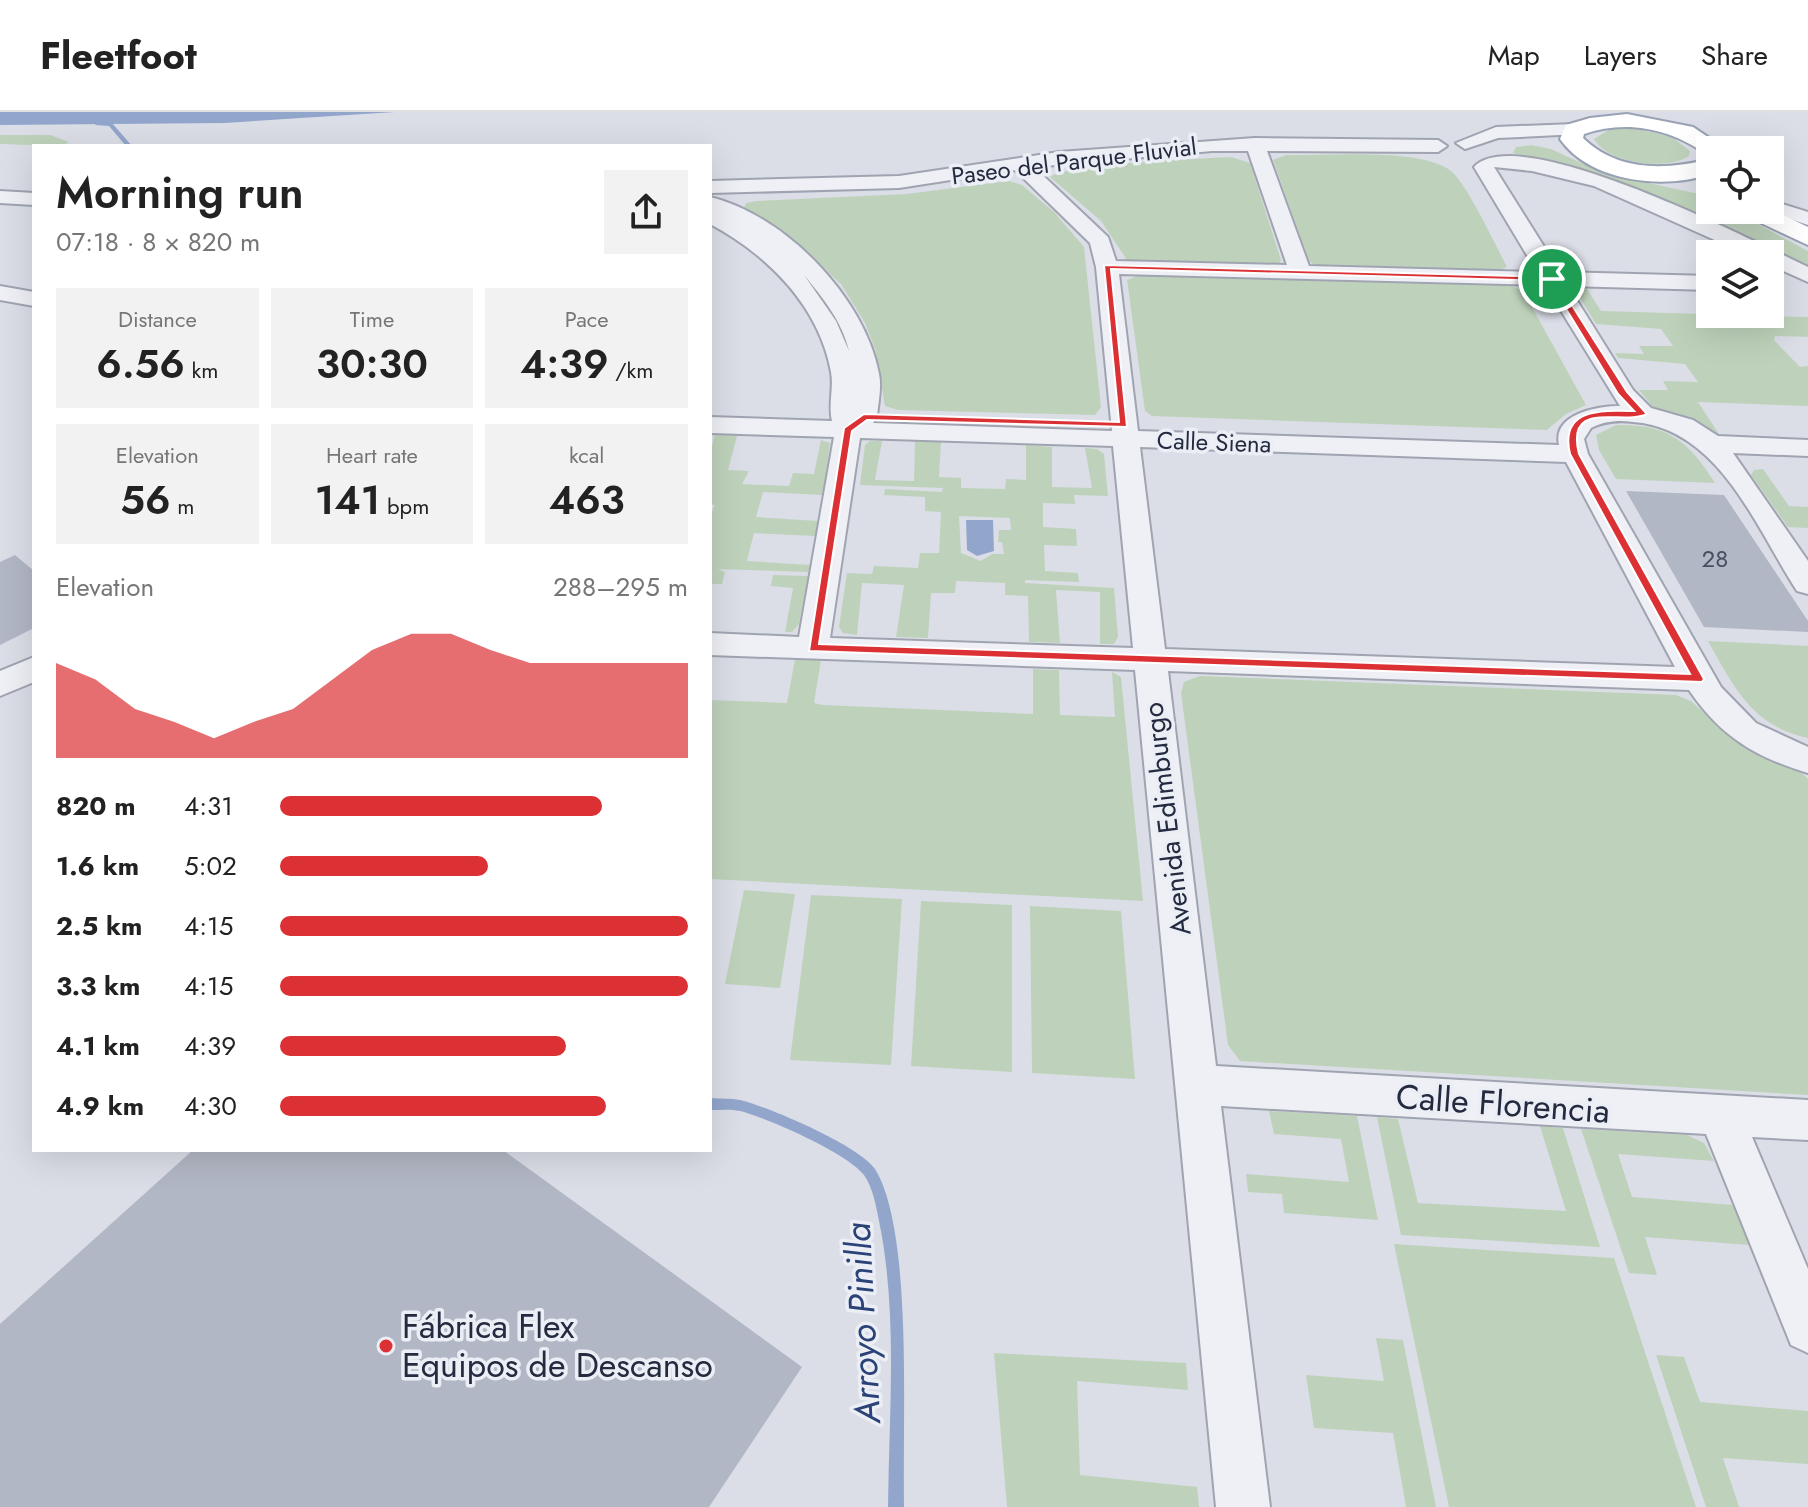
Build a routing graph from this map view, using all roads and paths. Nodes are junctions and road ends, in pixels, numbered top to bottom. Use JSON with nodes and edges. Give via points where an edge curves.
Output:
{"nodes":[{"id":1,"x":1645,"y":112,"type":"edge"},
{"id":2,"x":1677,"y":112,"type":"edge"},
{"id":3,"x":1619,"y":120,"type":"junction"},
{"id":4,"x":1691,"y":134,"type":"junction"},
{"id":5,"x":1696,"y":137,"type":"edge"},
{"id":6,"x":1576,"y":139,"type":"junction"},
{"id":7,"x":1465,"y":143,"type":"junction"},
{"id":8,"x":1257,"y":147,"type":"junction"},
{"id":9,"x":1465,"y":160,"type":"junction"},
{"id":10,"x":1024,"y":168,"type":"junction"},
{"id":11,"x":1696,"y":171,"type":"edge"},
{"id":12,"x":1658,"y":173,"type":"junction"},
{"id":13,"x":1696,"y":185,"type":"edge"},
{"id":14,"x":712,"y":187,"type":"edge"},
{"id":15,"x":712,"y":194,"type":"edge"},
{"id":16,"x":747,"y":195,"type":"junction"},
{"id":17,"x":0,"y":197,"type":"edge"},
{"id":18,"x":32,"y":199,"type":"edge"},
{"id":19,"x":0,"y":206,"type":"edge"},
{"id":20,"x":32,"y":208,"type":"edge"},
{"id":21,"x":716,"y":210,"type":"edge"},
{"id":22,"x":1790,"y":216,"type":"edge"},
{"id":23,"x":1808,"y":239,"type":"edge"},
{"id":24,"x":1732,"y":240,"type":"edge"},
{"id":25,"x":1784,"y":264,"type":"edge"},
{"id":26,"x":1107,"y":267,"type":"junction"},
{"id":27,"x":1300,"y":272,"type":"junction"},
{"id":28,"x":1808,"y":275,"type":"edge"},
{"id":29,"x":1527,"y":278,"type":"junction"},
{"id":30,"x":1552,"y":279,"type":"junction"},
{"id":31,"x":1696,"y":283,"type":"edge"},
{"id":32,"x":1784,"y":285,"type":"edge"},
{"id":33,"x":1808,"y":286,"type":"edge"},
{"id":34,"x":0,"y":293,"type":"edge"},
{"id":35,"x":32,"y":299,"type":"edge"},
{"id":36,"x":712,"y":412,"type":"edge"},
{"id":37,"x":1601,"y":413,"type":"junction"},
{"id":38,"x":1642,"y":414,"type":"junction"},
{"id":39,"x":851,"y":421,"type":"junction"},
{"id":40,"x":712,"y":425,"type":"edge"},
{"id":41,"x":1125,"y":432,"type":"junction"},
{"id":42,"x":1573,"y":446,"type":"junction"},
{"id":43,"x":1808,"y":448,"type":"edge"},
{"id":44,"x":1717,"y":451,"type":"junction"},
{"id":45,"x":1808,"y":461,"type":"edge"},
{"id":46,"x":1808,"y":584,"type":"edge"},
{"id":47,"x":712,"y":644,"type":"edge"},
{"id":48,"x":813,"y":648,"type":"junction"},
{"id":49,"x":1147,"y":659,"type":"junction"},
{"id":50,"x":32,"y":669,"type":"edge"},
{"id":51,"x":1698,"y":679,"type":"junction"},
{"id":52,"x":0,"y":685,"type":"edge"},
{"id":53,"x":1808,"y":760,"type":"edge"},
{"id":54,"x":1198,"y":1085,"type":"junction"},
{"id":55,"x":1721,"y":1117,"type":"junction"},
{"id":56,"x":1808,"y":1120,"type":"edge"},
{"id":57,"x":1808,"y":1328,"type":"edge"},
{"id":58,"x":1243,"y":1507,"type":"edge"}],
"edges":[{"from":1,"to":3,"type":"main road"},
{"from":2,"to":4,"type":"main road"},
{"from":3,"to":4,"type":"main road"},
{"from":3,"to":6,"type":"main road","via":[[1584,124]]},
{"from":4,"to":5,"type":"main road"},
{"from":6,"to":7,"type":"street","via":[[1496,133]]},
{"from":6,"to":9,"type":"street","name":"Paseo del Parque Fluvial","via":[[1507,140]]},
{"from":6,"to":12,"type":"main road","via":[[1611,164]]},
{"from":7,"to":9,"type":"street"},
{"from":7,"to":9,"type":"street"},
{"from":8,"to":9,"type":"street","name":"Paseo del Parque Fluvial","via":[[1403,152]]},
{"from":8,"to":10,"type":"street","name":"Paseo del Parque Fluvial"},
{"from":8,"to":27,"type":"street"},
{"from":9,"to":24,"type":"street","via":[[1540,164],[1583,173]]},
{"from":9,"to":29,"type":"street"},
{"from":9,"to":30,"type":"street"},
{"from":10,"to":14,"type":"street","name":"Paseo del Parque Fluvial","via":[[899,182]]},
{"from":10,"to":16,"type":"street","name":"Paseo del Parque Fluvial","via":[[905,189]]},
{"from":10,"to":26,"type":"street","name":"Avenida Edimburgo","via":[[1092,232]]},
{"from":11,"to":12,"type":"main road"},
{"from":12,"to":13,"type":"main road"},
{"from":15,"to":16,"type":"street","name":"Paseo del Parque Fluvial"},
{"from":16,"to":21,"type":"street"},
{"from":17,"to":18,"type":"street"},
{"from":19,"to":20,"type":"street"},
{"from":21,"to":39,"type":"street","via":[[792,274],[821,309],[844,374]]},
{"from":22,"to":23,"type":"main road"},
{"from":25,"to":28,"type":"street"},
{"from":26,"to":27,"type":"street"},
{"from":26,"to":41,"type":"street","name":"Avenida Edimburgo"},
{"from":27,"to":29,"type":"street"},
{"from":29,"to":30,"type":"street"},
{"from":29,"to":37,"type":"street","via":[[1597,393]]},
{"from":30,"to":31,"type":"street"},
{"from":30,"to":38,"type":"street","via":[[1623,394]]},
{"from":32,"to":33,"type":"street"},
{"from":34,"to":35,"type":"street"},
{"from":36,"to":39,"type":"street","name":"Calle Siena"},
{"from":37,"to":38,"type":"street"},
{"from":37,"to":42,"type":"street","via":[[1575,427]]},
{"from":38,"to":44,"type":"street","via":[[1679,424]]},
{"from":39,"to":40,"type":"street","name":"Calle Siena"},
{"from":39,"to":41,"type":"street","name":"Calle Siena"},
{"from":39,"to":48,"type":"street"},
{"from":41,"to":42,"type":"street","name":"Calle Siena"},
{"from":41,"to":49,"type":"street","name":"Avenida Edimburgo"},
{"from":42,"to":51,"type":"street"},
{"from":43,"to":44,"type":"street"},
{"from":44,"to":45,"type":"street"},
{"from":44,"to":46,"type":"street"},
{"from":47,"to":48,"type":"street"},
{"from":48,"to":49,"type":"street"},
{"from":49,"to":51,"type":"street"},
{"from":49,"to":54,"type":"street","name":"Avenida Edimburgo"},
{"from":50,"to":52,"type":"street"},
{"from":51,"to":53,"type":"street","via":[[1743,733],[1778,752]]},
{"from":54,"to":55,"type":"street","name":"Calle Florencia"},
{"from":54,"to":58,"type":"street","name":"Avenida Edimburgo"},
{"from":55,"to":56,"type":"street","name":"Calle Florencia"},
{"from":55,"to":57,"type":"street"}]}
